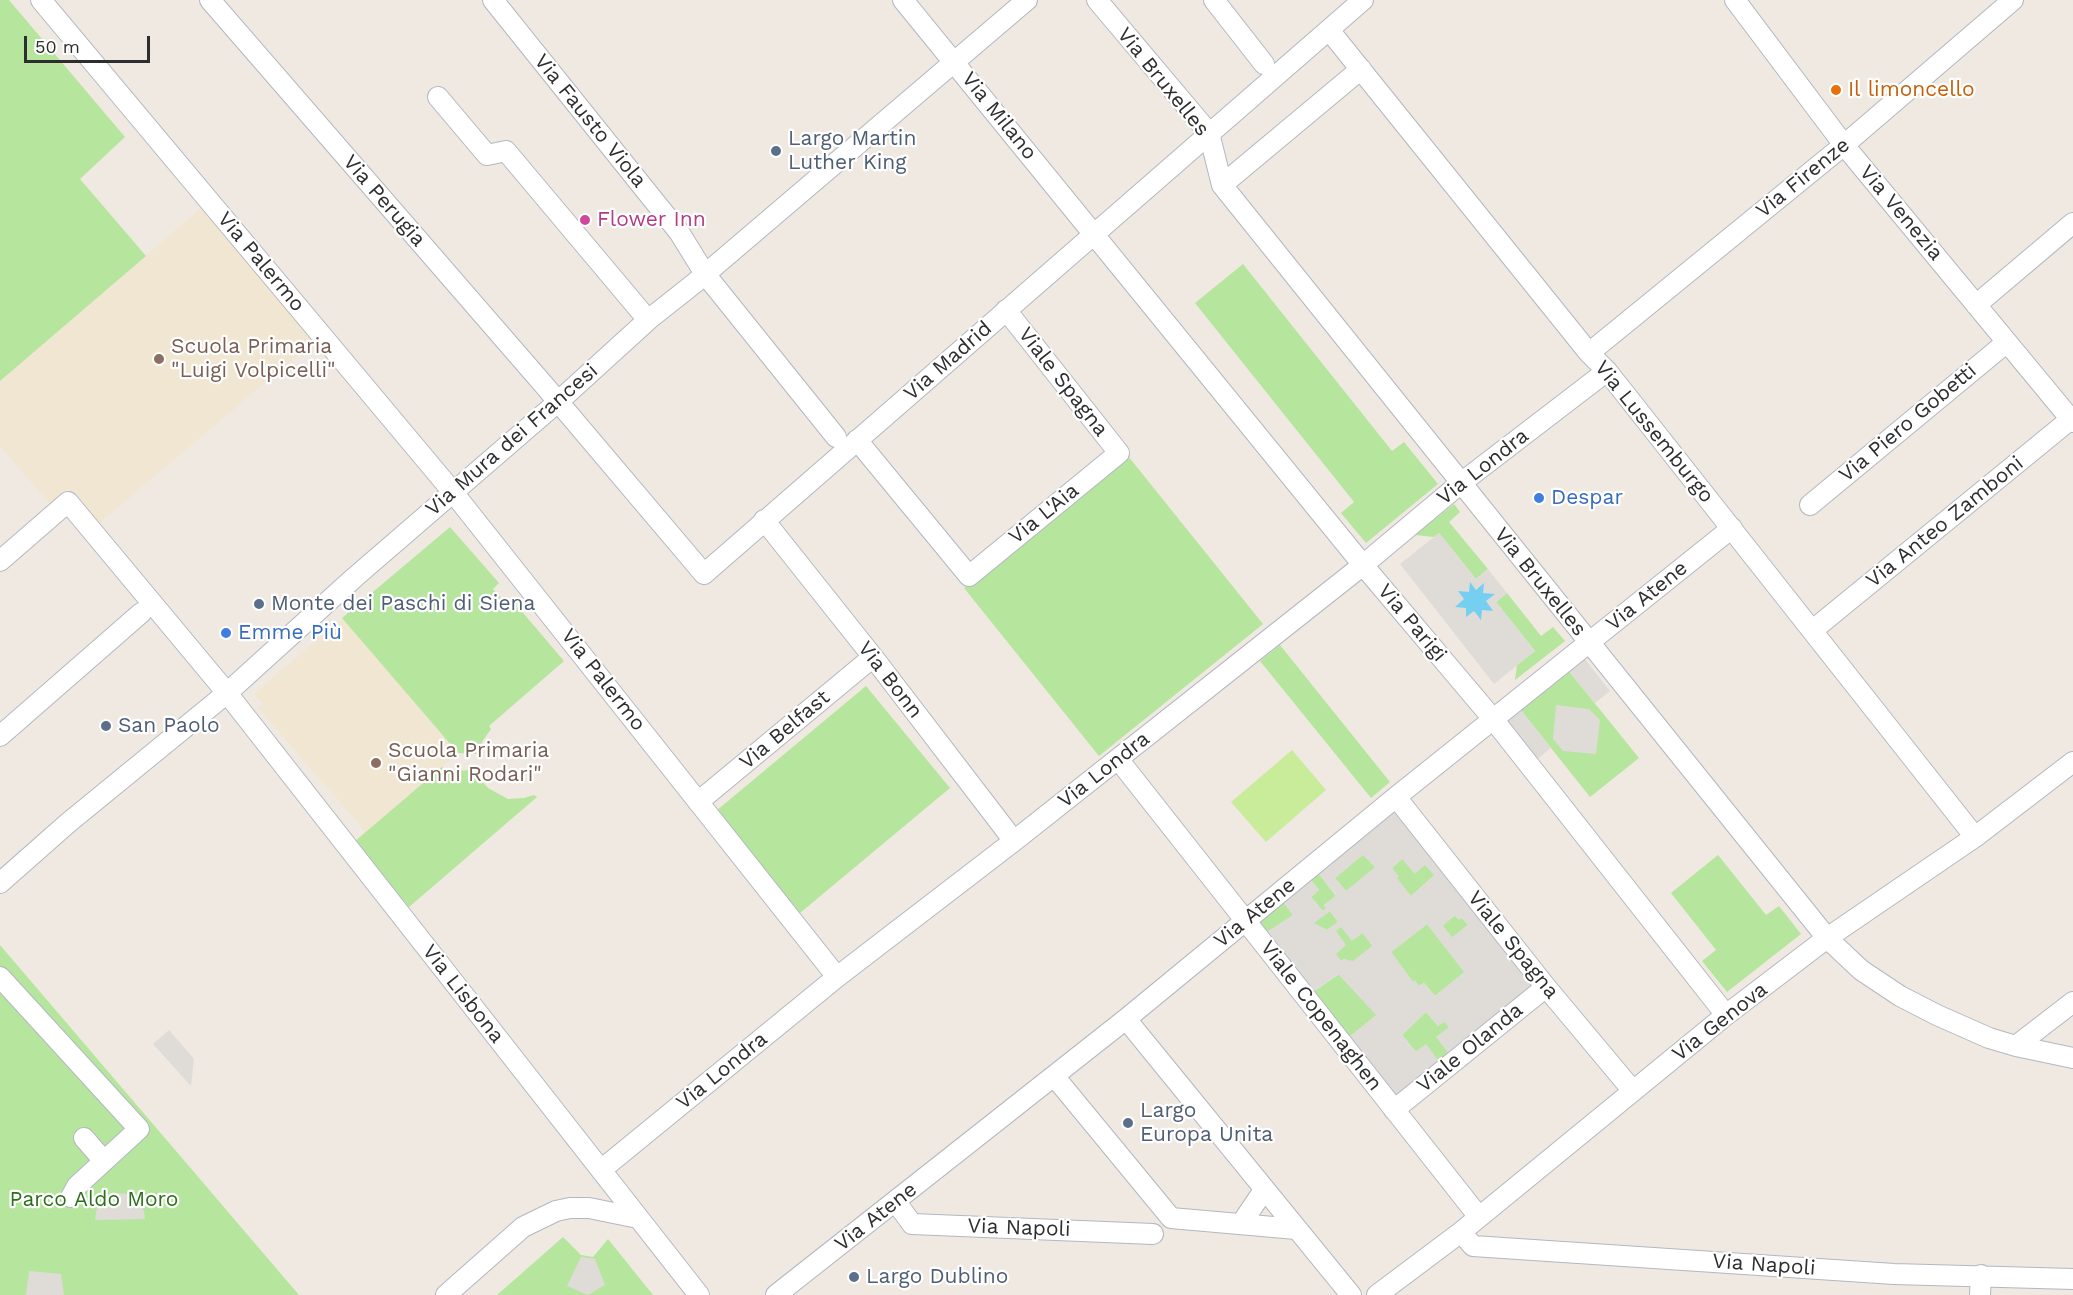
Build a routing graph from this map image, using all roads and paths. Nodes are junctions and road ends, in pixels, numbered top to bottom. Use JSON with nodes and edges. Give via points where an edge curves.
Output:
{"nodes":[{"id":1,"x":41,"y":0,"type":"edge"},
{"id":2,"x":210,"y":0,"type":"edge"},
{"id":3,"x":493,"y":0,"type":"edge"},
{"id":4,"x":903,"y":0,"type":"edge"},
{"id":5,"x":1027,"y":0,"type":"edge"},
{"id":6,"x":1097,"y":0,"type":"edge"},
{"id":7,"x":1214,"y":0,"type":"edge"},
{"id":8,"x":1364,"y":0,"type":"edge"},
{"id":9,"x":1735,"y":0,"type":"edge"},
{"id":10,"x":2013,"y":0,"type":"edge"},
{"id":11,"x":1329,"y":30,"type":"junction"},
{"id":12,"x":954,"y":62,"type":"junction"},
{"id":13,"x":1264,"y":64,"type":"dead end"},
{"id":14,"x":1361,"y":69,"type":"junction"},
{"id":15,"x":438,"y":97,"type":"dead end"},
{"id":16,"x":1209,"y":133,"type":"junction"},
{"id":17,"x":1844,"y":145,"type":"junction"},
{"id":18,"x":1222,"y":185,"type":"junction"},
{"id":19,"x":2073,"y":224,"type":"edge"},
{"id":20,"x":1094,"y":233,"type":"junction"},
{"id":21,"x":705,"y":274,"type":"junction"},
{"id":22,"x":1976,"y":305,"type":"junction"},
{"id":23,"x":1006,"y":310,"type":"junction"},
{"id":24,"x":648,"y":320,"type":"junction"},
{"id":25,"x":2007,"y":342,"type":"junction"},
{"id":26,"x":1589,"y":353,"type":"junction"},
{"id":27,"x":1607,"y":371,"type":"junction"},
{"id":28,"x":559,"y":401,"type":"junction"},
{"id":29,"x":2072,"y":420,"type":"edge"},
{"id":30,"x":836,"y":437,"type":"dead end"},
{"id":31,"x":857,"y":440,"type":"junction"},
{"id":32,"x":1119,"y":453,"type":"joint"},
{"id":33,"x":1461,"y":483,"type":"junction"},
{"id":34,"x":453,"y":491,"type":"junction"},
{"id":35,"x":1810,"y":505,"type":"dead end"},
{"id":36,"x":764,"y":520,"type":"junction"},
{"id":37,"x":1732,"y":528,"type":"junction"},
{"id":38,"x":0,"y":561,"type":"edge"},
{"id":39,"x":1363,"y":565,"type":"junction"},
{"id":40,"x":141,"y":613,"type":"dead end"},
{"id":41,"x":1819,"y":625,"type":"dead end"},
{"id":42,"x":1588,"y":643,"type":"junction"},
{"id":43,"x":873,"y":657,"type":"junction"},
{"id":44,"x":226,"y":693,"type":"junction"},
{"id":45,"x":1492,"y":719,"type":"junction"},
{"id":46,"x":0,"y":736,"type":"edge"},
{"id":47,"x":1118,"y":759,"type":"junction"},
{"id":48,"x":2073,"y":762,"type":"edge"},
{"id":49,"x":1396,"y":798,"type":"junction"},
{"id":50,"x":698,"y":802,"type":"junction"},
{"id":51,"x":1975,"y":837,"type":"junction"},
{"id":52,"x":1014,"y":841,"type":"junction"},
{"id":53,"x":0,"y":883,"type":"edge"},
{"id":54,"x":1245,"y":920,"type":"junction"},
{"id":55,"x":1827,"y":938,"type":"junction"},
{"id":56,"x":0,"y":977,"type":"edge"},
{"id":57,"x":837,"y":977,"type":"junction"},
{"id":58,"x":1546,"y":987,"type":"junction"},
{"id":59,"x":2073,"y":1002,"type":"edge"},
{"id":60,"x":1726,"y":1016,"type":"junction"},
{"id":61,"x":1126,"y":1019,"type":"junction"},
{"id":62,"x":2016,"y":1046,"type":"junction"},
{"id":63,"x":2073,"y":1058,"type":"edge"},
{"id":64,"x":1054,"y":1076,"type":"junction"},
{"id":65,"x":1633,"y":1091,"type":"junction"},
{"id":66,"x":1394,"y":1110,"type":"junction"},
{"id":67,"x":84,"y":1138,"type":"dead end"},
{"id":68,"x":104,"y":1161,"type":"junction"},
{"id":69,"x":601,"y":1170,"type":"junction"},
{"id":70,"x":1264,"y":1190,"type":"junction"},
{"id":71,"x":71,"y":1197,"type":"dead end"},
{"id":72,"x":896,"y":1202,"type":"junction"},
{"id":73,"x":1479,"y":1217,"type":"junction"},
{"id":74,"x":638,"y":1218,"type":"junction"},
{"id":75,"x":1240,"y":1224,"type":"junction"},
{"id":76,"x":1296,"y":1228,"type":"junction"},
{"id":77,"x":1461,"y":1232,"type":"junction"},
{"id":78,"x":1154,"y":1234,"type":"dead end"},
{"id":79,"x":2073,"y":1279,"type":"edge"},
{"id":80,"x":1981,"y":1285,"type":"edge"},
{"id":81,"x":446,"y":1295,"type":"edge"},
{"id":82,"x":699,"y":1295,"type":"edge"},
{"id":83,"x":776,"y":1295,"type":"edge"},
{"id":84,"x":1351,"y":1295,"type":"edge"},
{"id":85,"x":1377,"y":1295,"type":"edge"}],
"edges":[{"from":1,"to":34,"type":"street","name":"Via Palermo"},
{"from":2,"to":28,"type":"street","name":"Via Perugia"},
{"from":3,"to":21,"type":"street","name":"Via Fausto Viola","via":[[679,232]]},
{"from":4,"to":12,"type":"street","name":"Via Milano"},
{"from":5,"to":12,"type":"street","name":"Via Mura dei Francesi"},
{"from":6,"to":16,"type":"street","name":"Via Bruxelles"},
{"from":7,"to":13,"type":"street"},
{"from":8,"to":11,"type":"street","name":"Via Madrid"},
{"from":9,"to":17,"type":"street","name":"Via Venezia"},
{"from":10,"to":17,"type":"street","name":"Via Firenze"},
{"from":11,"to":14,"type":"street","name":"Via Lussemburgo"},
{"from":11,"to":16,"type":"street","name":"Via Madrid"},
{"from":12,"to":20,"type":"street","name":"Via Milano"},
{"from":12,"to":21,"type":"street","name":"Via Mura dei Francesi"},
{"from":14,"to":18,"type":"street"},
{"from":14,"to":26,"type":"street","name":"Via Lussemburgo"},
{"from":15,"to":24,"type":"street","via":[[487,154],[507,151]]},
{"from":16,"to":18,"type":"street","name":"Via Bruxelles"},
{"from":16,"to":20,"type":"street","name":"Via Madrid"},
{"from":17,"to":22,"type":"street","name":"Via Venezia"},
{"from":17,"to":26,"type":"street","name":"Via Firenze"},
{"from":18,"to":33,"type":"street","name":"Via Bruxelles"},
{"from":19,"to":22,"type":"street"},
{"from":20,"to":23,"type":"street","name":"Via Madrid"},
{"from":20,"to":39,"type":"street","name":"Via Parigi"},
{"from":21,"to":24,"type":"street","name":"Via Mura dei Francesi"},
{"from":21,"to":30,"type":"street","name":"Via Fausto Viola"},
{"from":22,"to":25,"type":"street","name":"Via Venezia"},
{"from":23,"to":31,"type":"street","name":"Via Madrid"},
{"from":23,"to":32,"type":"street","name":"Viale Spagna"},
{"from":24,"to":28,"type":"street","name":"Via Mura dei Francesi"},
{"from":25,"to":29,"type":"street","name":"Via Venezia"},
{"from":25,"to":35,"type":"street","name":"Via Piero Gobetti"},
{"from":26,"to":27,"type":"street","name":"Via Lussemburgo"},
{"from":27,"to":33,"type":"street","name":"Via Londra"},
{"from":27,"to":37,"type":"street","name":"Via Lussemburgo"},
{"from":28,"to":34,"type":"street","name":"Via Mura dei Francesi"},
{"from":28,"to":36,"type":"street","name":"Via Madrid","via":[[704,574]]},
{"from":29,"to":41,"type":"street","name":"Via Anteo Zamboni"},
{"from":31,"to":32,"type":"street","name":"Via L'Aia","via":[[969,576]]},
{"from":31,"to":36,"type":"street","name":"Via Madrid"},
{"from":33,"to":39,"type":"street","name":"Via Londra"},
{"from":33,"to":42,"type":"street","name":"Via Bruxelles"},
{"from":34,"to":44,"type":"street","name":"Via Mura dei Francesi"},
{"from":34,"to":50,"type":"street","name":"Via Palermo"},
{"from":36,"to":43,"type":"street","name":"Via Bonn"},
{"from":37,"to":42,"type":"street","name":"Via Atene"},
{"from":37,"to":51,"type":"street","name":"Via Lussemburgo"},
{"from":38,"to":44,"type":"street","name":"Via Lisbona","via":[[68,502]]},
{"from":39,"to":45,"type":"street","name":"Via Parigi"},
{"from":39,"to":47,"type":"street","name":"Via Londra"},
{"from":40,"to":46,"type":"street"},
{"from":42,"to":45,"type":"street","name":"Via Atene"},
{"from":42,"to":55,"type":"street","name":"Via Bruxelles"},
{"from":43,"to":50,"type":"street","name":"Via Belfast"},
{"from":43,"to":52,"type":"street","name":"Via Bonn"},
{"from":44,"to":53,"type":"street","name":"Via Mura dei Francesi"},
{"from":44,"to":69,"type":"street","name":"Via Lisbona"},
{"from":45,"to":49,"type":"street","name":"Via Atene"},
{"from":45,"to":60,"type":"street","name":"Via Parigi"},
{"from":47,"to":52,"type":"street","name":"Via Londra"},
{"from":47,"to":54,"type":"street","name":"Viale Copenaghen"},
{"from":48,"to":51,"type":"street","name":"Via Genova"},
{"from":49,"to":54,"type":"street","name":"Via Atene"},
{"from":49,"to":58,"type":"street","name":"Viale Spagna"},
{"from":50,"to":57,"type":"street","name":"Via Palermo"},
{"from":51,"to":55,"type":"street","name":"Via Genova"},
{"from":52,"to":57,"type":"street","name":"Via Londra"},
{"from":54,"to":61,"type":"street","name":"Via Atene"},
{"from":54,"to":66,"type":"street","name":"Viale Copenaghen"},
{"from":55,"to":60,"type":"street","name":"Via Genova"},
{"from":55,"to":62,"type":"street","name":"Via Bruxelles","via":[[1861,970],[1900,996],[1978,1033]]},
{"from":56,"to":68,"type":"street","via":[[139,1129]]},
{"from":57,"to":69,"type":"street","name":"Via Londra"},
{"from":58,"to":65,"type":"street","name":"Viale Spagna"},
{"from":58,"to":66,"type":"street","name":"Viale Olanda"},
{"from":59,"to":62,"type":"street"},
{"from":60,"to":65,"type":"street","name":"Via Genova"},
{"from":61,"to":64,"type":"street","name":"Via Atene"},
{"from":61,"to":70,"type":"street"},
{"from":62,"to":63,"type":"street","name":"Via Bruxelles"},
{"from":64,"to":72,"type":"street","name":"Via Atene"},
{"from":64,"to":75,"type":"street","via":[[1172,1218]]},
{"from":65,"to":73,"type":"street","name":"Via Genova"},
{"from":66,"to":73,"type":"street","name":"Viale Copenaghen"},
{"from":67,"to":68,"type":"street"},
{"from":68,"to":71,"type":"street","via":[[77,1186]]},
{"from":69,"to":74,"type":"street","name":"Via Lisbona"},
{"from":70,"to":75,"type":"street"},
{"from":70,"to":76,"type":"street"},
{"from":72,"to":78,"type":"street","name":"Via Napoli","via":[[912,1224]]},
{"from":72,"to":83,"type":"street","name":"Via Atene"},
{"from":73,"to":77,"type":"street","name":"Via Genova"},
{"from":74,"to":81,"type":"street","via":[[590,1208],[556,1211],[523,1227]]},
{"from":74,"to":82,"type":"street","name":"Via Lisbona"},
{"from":75,"to":76,"type":"street"},
{"from":76,"to":84,"type":"street"},
{"from":77,"to":80,"type":"street","name":"Via Napoli","via":[[1473,1246],[1894,1274]]},
{"from":77,"to":85,"type":"street","name":"Via Genova"},
{"from":79,"to":80,"type":"street","name":"Via Napoli"}]}
